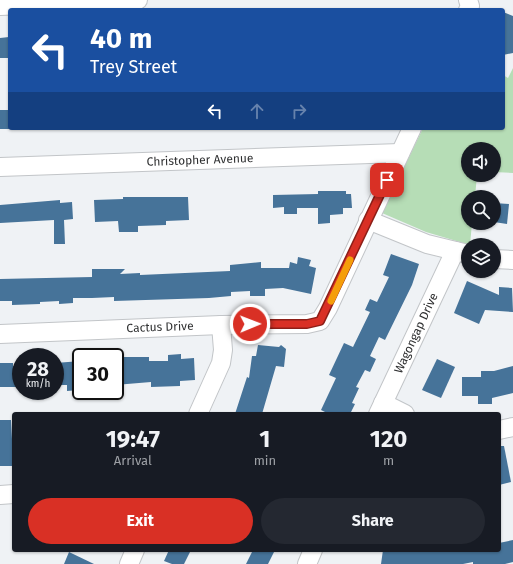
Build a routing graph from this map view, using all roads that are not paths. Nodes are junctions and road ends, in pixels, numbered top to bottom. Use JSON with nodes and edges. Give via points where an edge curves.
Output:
{"nodes":[{"id":1,"x":138,"y":0,"type":"edge"},
{"id":2,"x":0,"y":6,"type":"edge"},
{"id":3,"x":411,"y":130,"type":"edge"},
{"id":4,"x":400,"y":154,"type":"junction"},
{"id":5,"x":0,"y":167,"type":"edge"},
{"id":6,"x":368,"y":220,"type":"junction"},
{"id":7,"x":461,"y":253,"type":"edge"},
{"id":8,"x":461,"y":255,"type":"edge"},
{"id":9,"x":501,"y":259,"type":"edge"},
{"id":10,"x":513,"y":260,"type":"edge"},
{"id":11,"x":221,"y":325,"type":"junction"},
{"id":12,"x":0,"y":334,"type":"edge"},
{"id":13,"x":380,"y":409,"type":"edge"},
{"id":14,"x":199,"y":412,"type":"edge"},
{"id":15,"x":395,"y":412,"type":"edge"},
{"id":16,"x":513,"y":427,"type":"edge"},
{"id":17,"x":501,"y":430,"type":"edge"},
{"id":18,"x":12,"y":494,"type":"edge"},
{"id":19,"x":0,"y":495,"type":"edge"},
{"id":20,"x":134,"y":552,"type":"edge"},
{"id":21,"x":128,"y":564,"type":"edge"}],
"edges":[{"from":1,"to":2,"type":"street"},
{"from":3,"to":4,"type":"street"},
{"from":4,"to":5,"type":"street","name":"Christopher Avenue"},
{"from":4,"to":6,"type":"street"},
{"from":6,"to":7,"type":"street","via":[[398,234]]},
{"from":6,"to":11,"type":"street","name":"Cactus Drive","via":[[320,321],[307,324]]},
{"from":8,"to":13,"type":"street","name":"Wagongap Drive"},
{"from":9,"to":10,"type":"street"},
{"from":11,"to":12,"type":"street","name":"Cactus Drive"},
{"from":11,"to":14,"type":"street","via":[[221,363]]},
{"from":13,"to":15,"type":"street"},
{"from":16,"to":17,"type":"street"},
{"from":18,"to":19,"type":"street"},
{"from":20,"to":21,"type":"street"}]}
